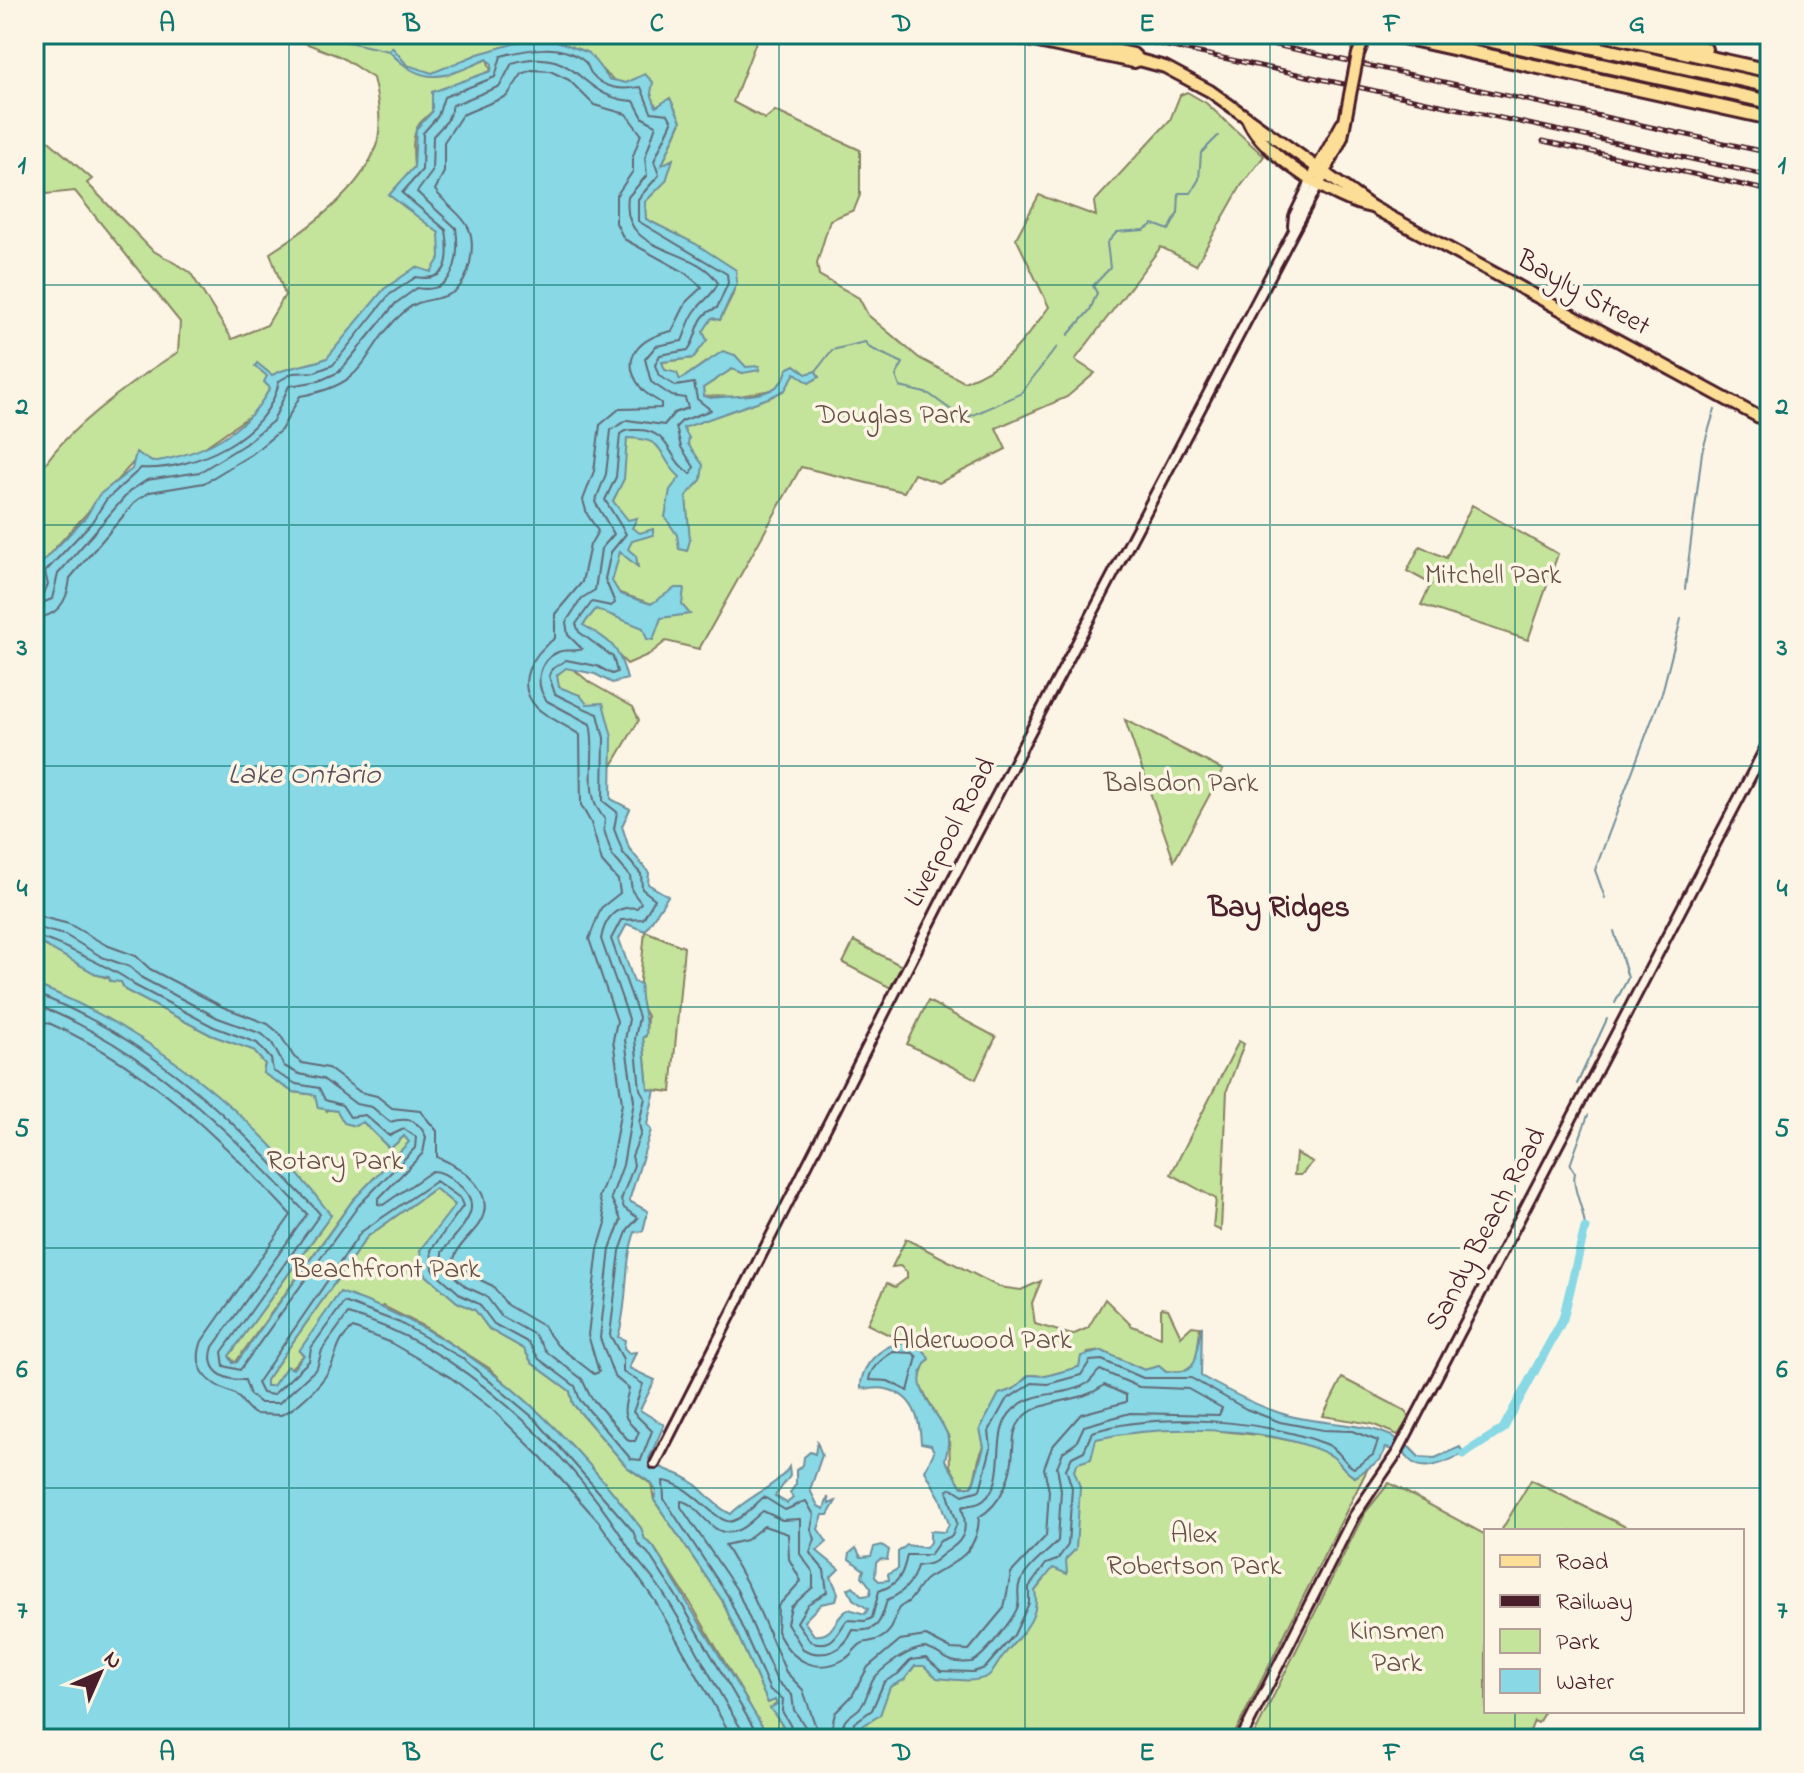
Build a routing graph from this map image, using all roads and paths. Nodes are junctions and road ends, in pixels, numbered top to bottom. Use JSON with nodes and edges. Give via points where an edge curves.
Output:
{"nodes":[{"id":1,"x":999,"y":34,"type":"edge"},
{"id":2,"x":1037,"y":34,"type":"edge"},
{"id":3,"x":1366,"y":34,"type":"edge"},
{"id":4,"x":1373,"y":34,"type":"edge"},
{"id":5,"x":1389,"y":34,"type":"edge"},
{"id":6,"x":1460,"y":34,"type":"edge"},
{"id":7,"x":1533,"y":34,"type":"edge"},
{"id":8,"x":1602,"y":34,"type":"edge"},
{"id":9,"x":1650,"y":34,"type":"edge"},
{"id":10,"x":1139,"y":60,"type":"junction"},
{"id":11,"x":1357,"y":69,"type":"junction"},
{"id":12,"x":1765,"y":70,"type":"edge"},
{"id":13,"x":1770,"y":86,"type":"edge"},
{"id":14,"x":1770,"y":102,"type":"edge"},
{"id":15,"x":1770,"y":118,"type":"edge"},
{"id":16,"x":1318,"y":177,"type":"junction"},
{"id":17,"x":1770,"y":423,"type":"edge"},
{"id":18,"x":1770,"y":739,"type":"edge"},
{"id":19,"x":655,"y":1464,"type":"dead end"},
{"id":20,"x":1241,"y":1739,"type":"edge"}],
"edges":[{"from":1,"to":10,"type":"main road","name":"Bayly Street"},
{"from":2,"to":10,"type":"main road","name":"Bayly Street","via":[[1133,54]]},
{"from":3,"to":11,"type":"main road","name":"Liverpool Road","bridge":true},
{"from":4,"to":11,"type":"main road","name":"Liverpool Road","bridge":true},
{"from":5,"to":15,"type":"highway"},
{"from":6,"to":14,"type":"highway"},
{"from":7,"to":13,"type":"highway"},
{"from":8,"to":12,"type":"highway"},
{"from":9,"to":12,"type":"highway"},
{"from":10,"to":16,"type":"main road","name":"Bayly Street","via":[[1189,78],[1248,120],[1254,134]]},
{"from":11,"to":16,"type":"main road","name":"Liverpool Road","bridge":true,"via":[[1337,151]]},
{"from":16,"to":17,"type":"main road","name":"Bayly Street","via":[[1359,205],[1372,207]]},
{"from":16,"to":19,"type":"street","name":"Liverpool Road"},
{"from":18,"to":20,"type":"street","name":"Sandy Beach Road","via":[[1404,1440],[1354,1516]]}]}
